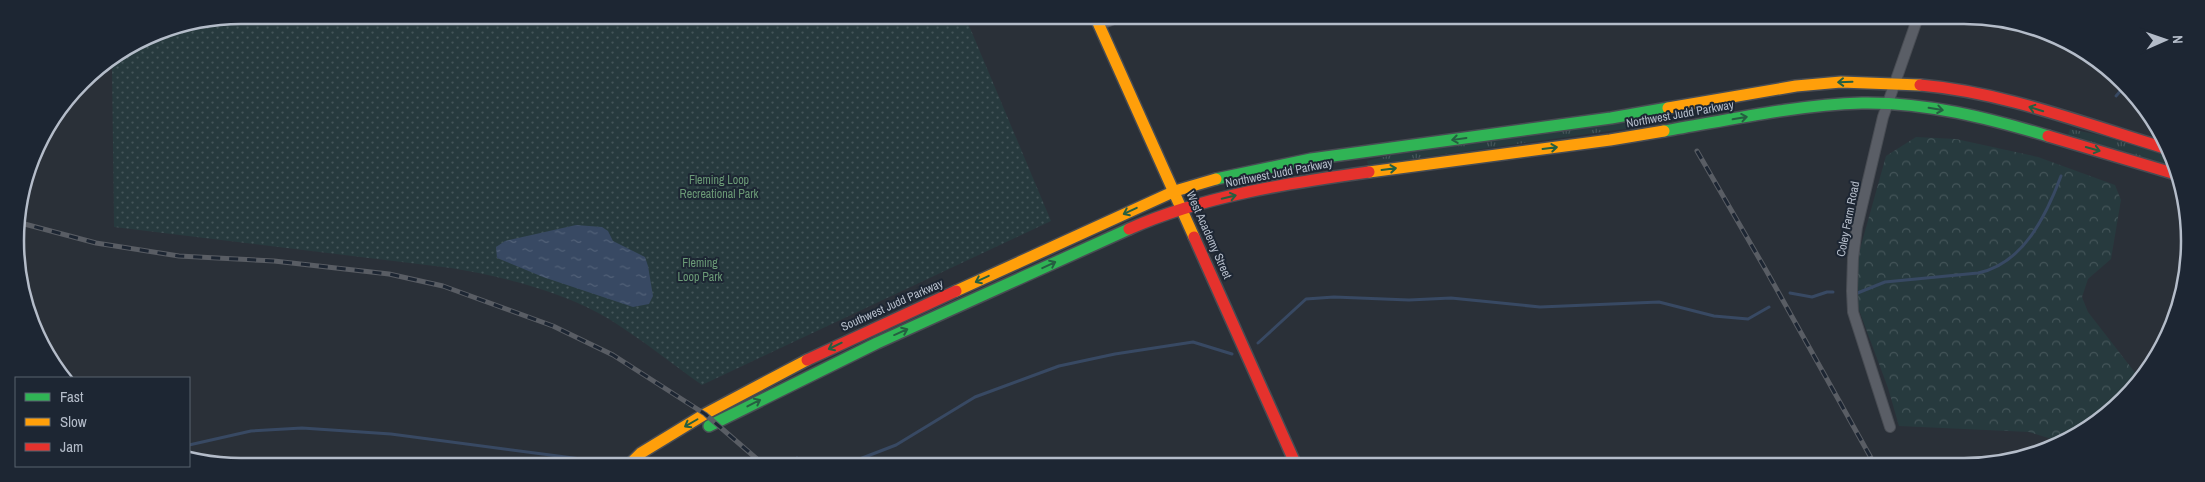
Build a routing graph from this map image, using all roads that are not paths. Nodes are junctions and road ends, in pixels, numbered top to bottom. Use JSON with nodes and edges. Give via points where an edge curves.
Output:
{"nodes":[{"id":1,"x":1099,"y":24,"type":"edge"},
{"id":2,"x":1915,"y":24,"type":"edge"},
{"id":3,"x":1894,"y":83,"type":"junction"},
{"id":4,"x":1888,"y":103,"type":"junction"},
{"id":5,"x":2160,"y":146,"type":"edge"},
{"id":6,"x":2171,"y":173,"type":"edge"},
{"id":7,"x":1175,"y":191,"type":"junction"},
{"id":8,"x":1182,"y":209,"type":"junction"},
{"id":9,"x":1890,"y":427,"type":"dead end"},
{"id":10,"x":636,"y":458,"type":"edge"},
{"id":11,"x":650,"y":458,"type":"edge"},
{"id":12,"x":1293,"y":458,"type":"edge"}],
"edges":[{"from":1,"to":7,"type":"main road","name":"West Academy Street"},
{"from":2,"to":3,"type":"street","name":"Coley Farm Road"},
{"from":3,"to":4,"type":"street","name":"Coley Farm Road"},
{"from":5,"to":3,"type":"main road","name":"Northwest Judd Parkway","one_way":true,"via":[[1996,98],[1948,88]]},
{"from":3,"to":7,"type":"main road","name":"Northwest Judd Parkway","one_way":true,"via":[[1841,82],[1796,86],[1611,118],[1311,159]]},
{"from":4,"to":6,"type":"main road","name":"Northwest Judd Parkway","one_way":true,"via":[[1990,119]]},
{"from":8,"to":4,"type":"main road","name":"Northwest Judd Parkway","one_way":true,"via":[[1339,175],[1602,141],[1797,108]]},
{"from":4,"to":9,"type":"street","name":"Coley Farm Road","via":[[1857,227],[1852,291],[1853,312]]},
{"from":7,"to":8,"type":"main road","name":"West Academy Street"},
{"from":7,"to":10,"type":"main road","name":"Southwest Judd Parkway","one_way":true,"via":[[817,355],[688,424]]},
{"from":11,"to":8,"type":"main road","name":"Southwest Judd Parkway","one_way":true,"via":[[729,415],[878,343],[1079,251]]},
{"from":8,"to":12,"type":"main road","name":"West Academy Street"}]}
